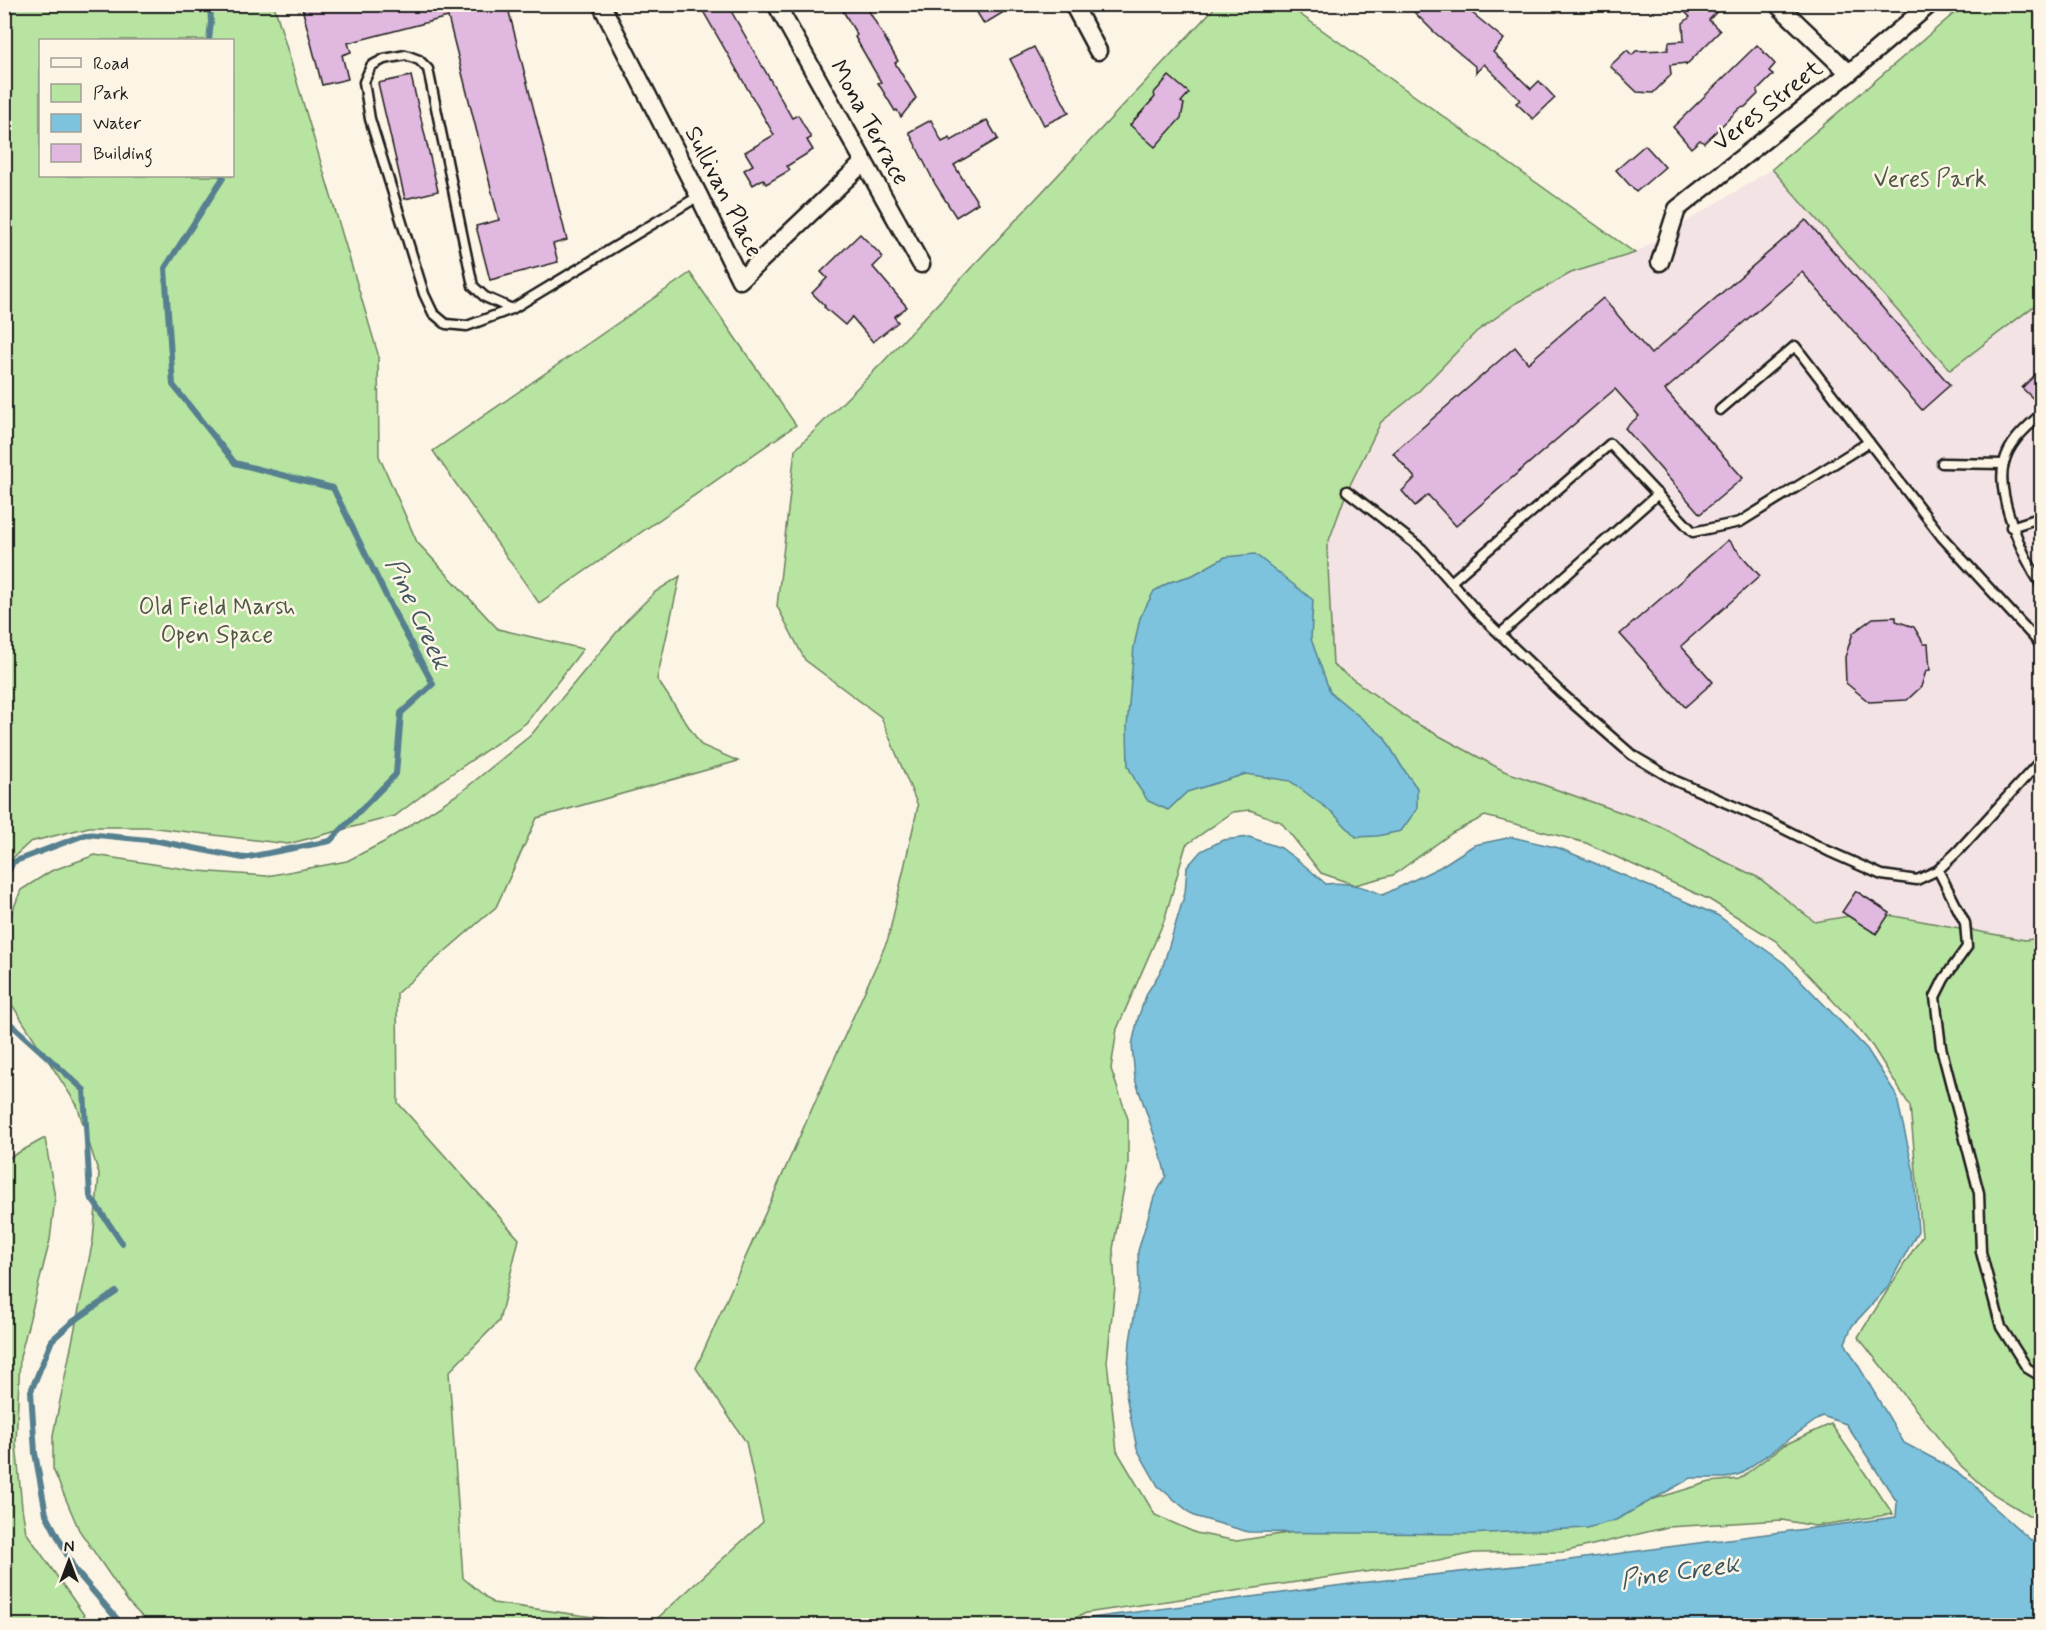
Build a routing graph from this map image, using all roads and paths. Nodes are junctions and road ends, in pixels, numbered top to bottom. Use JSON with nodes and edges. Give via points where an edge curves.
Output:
{"nodes":[{"id":1,"x":601,"y":4,"type":"edge"},
{"id":2,"x":776,"y":4,"type":"edge"},
{"id":3,"x":1073,"y":4,"type":"edge"},
{"id":4,"x":1777,"y":4,"type":"edge"},
{"id":5,"x":1930,"y":4,"type":"edge"},
{"id":6,"x":1098,"y":51,"type":"dead end"},
{"id":7,"x":1850,"y":72,"type":"junction"},
{"id":8,"x":864,"y":162,"type":"junction"},
{"id":9,"x":699,"y":196,"type":"junction"},
{"id":10,"x":1660,"y":262,"type":"dead end"},
{"id":11,"x":921,"y":264,"type":"dead end"},
{"id":12,"x":512,"y":309,"type":"junction"},
{"id":13,"x":1720,"y":410,"type":"dead end"},
{"id":14,"x":2040,"y":415,"type":"dead end"},
{"id":15,"x":1869,"y":442,"type":"junction"},
{"id":16,"x":1942,"y":463,"type":"dead end"},
{"id":17,"x":2003,"y":464,"type":"junction"},
{"id":18,"x":1347,"y":491,"type":"dead end"},
{"id":19,"x":1658,"y":494,"type":"junction"},
{"id":20,"x":2042,"y":517,"type":"edge"},
{"id":21,"x":2011,"y":527,"type":"junction"},
{"id":22,"x":1451,"y":582,"type":"junction"},
{"id":23,"x":2042,"y":586,"type":"edge"},
{"id":24,"x":1500,"y":634,"type":"junction"},
{"id":25,"x":2042,"y":646,"type":"edge"},
{"id":26,"x":2042,"y":759,"type":"edge"},
{"id":27,"x":1938,"y":870,"type":"junction"},
{"id":28,"x":2042,"y":1377,"type":"edge"}],
"edges":[{"from":1,"to":9,"type":"street","name":"Sullivan Place"},
{"from":2,"to":8,"type":"street","name":"Mona Terrace"},
{"from":3,"to":6,"type":"street"},
{"from":4,"to":7,"type":"street"},
{"from":5,"to":7,"type":"street","name":"Veres Street"},
{"from":7,"to":10,"type":"street","name":"Veres Street","via":[[1677,209]]},
{"from":8,"to":9,"type":"street","name":"Sullivan Place","via":[[740,280]]},
{"from":8,"to":11,"type":"street","name":"Mona Terrace"},
{"from":9,"to":12,"type":"lane"},
{"from":12,"to":12,"type":"lane","via":[[484,297],[473,286],[428,69],[419,60],[406,56],[384,59],[371,66],[364,82],[370,119],[433,313],[446,324],[467,326]]},
{"from":13,"to":15,"type":"lane","via":[[1795,346]]},
{"from":14,"to":17,"type":"lane","via":[[2014,440]]},
{"from":15,"to":19,"type":"lane","via":[[1740,522],[1693,532]]},
{"from":15,"to":25,"type":"lane","via":[[1942,537]]},
{"from":16,"to":17,"type":"lane"},
{"from":17,"to":21,"type":"lane"},
{"from":18,"to":22,"type":"lane","via":[[1422,549]]},
{"from":19,"to":22,"type":"lane","via":[[1610,444]]},
{"from":19,"to":24,"type":"lane"},
{"from":20,"to":21,"type":"lane"},
{"from":21,"to":23,"type":"lane"},
{"from":22,"to":24,"type":"lane"},
{"from":24,"to":27,"type":"lane","via":[[1632,755],[1676,781],[1882,875],[1917,880]]},
{"from":26,"to":27,"type":"lane"},
{"from":27,"to":28,"type":"lane","via":[[1965,923],[1967,947],[1935,997],[1941,1047],[1979,1193],[1981,1252],[2001,1327],[2027,1368]]}]}
